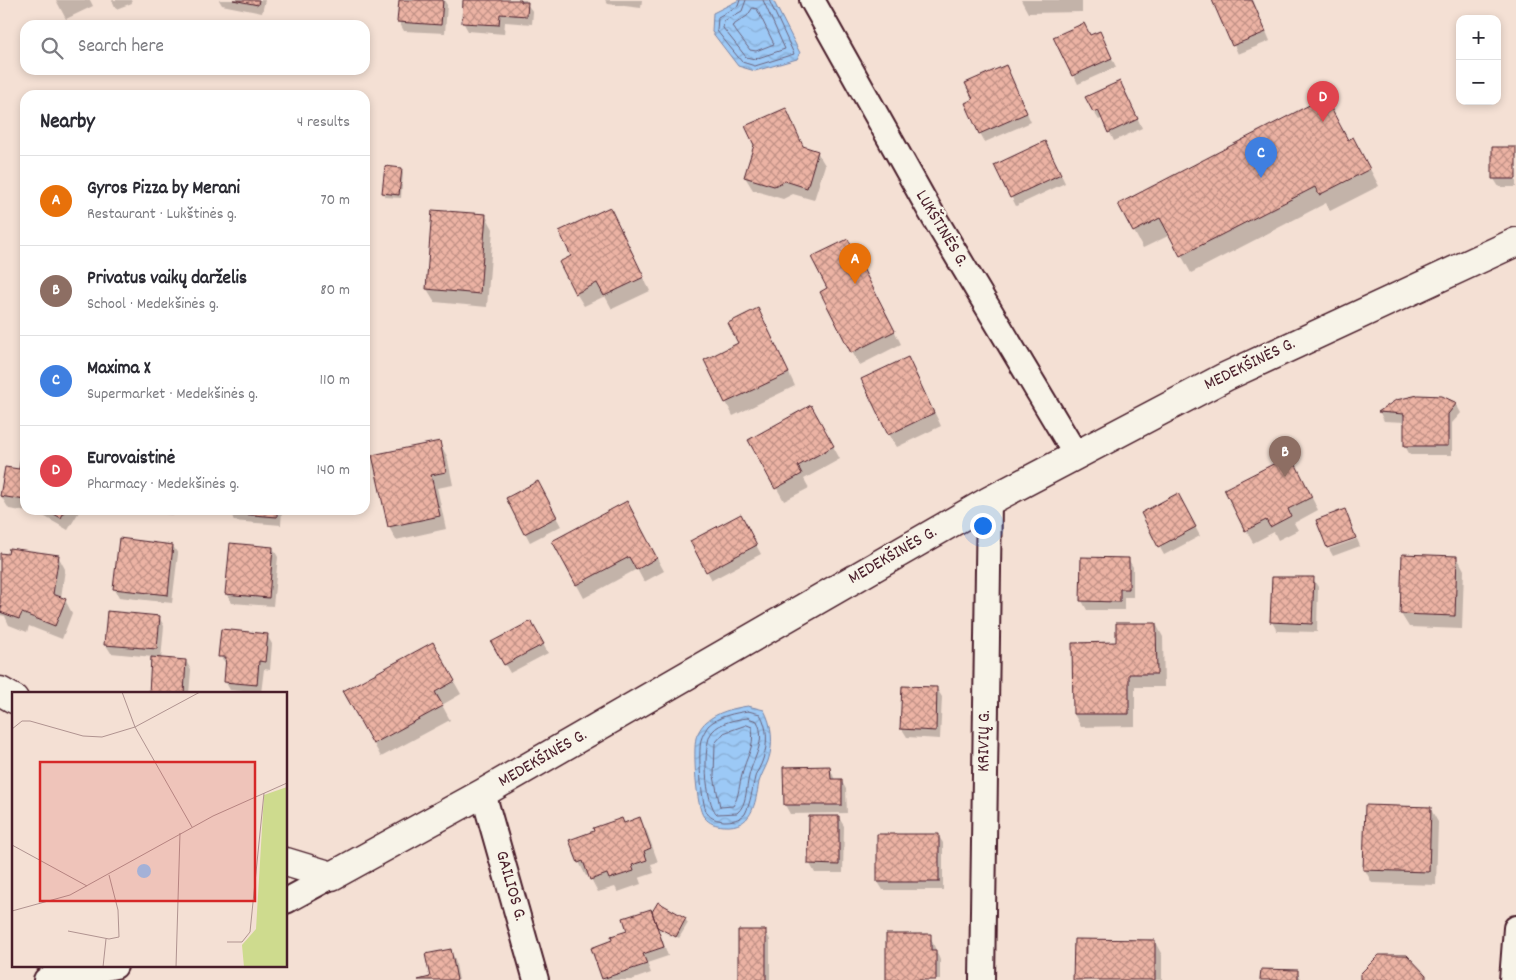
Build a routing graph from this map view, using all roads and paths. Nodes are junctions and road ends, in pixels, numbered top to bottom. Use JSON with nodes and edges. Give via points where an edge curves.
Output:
{"nodes":[{"id":1,"x":812,"y":0,"type":"edge"},
{"id":2,"x":1516,"y":242,"type":"edge"},
{"id":3,"x":1076,"y":455,"type":"junction"},
{"id":4,"x":989,"y":501,"type":"junction"},
{"id":5,"x":0,"y":691,"type":"edge"},
{"id":6,"x":12,"y":698,"type":"edge"},
{"id":7,"x":484,"y":793,"type":"junction"},
{"id":8,"x":288,"y":863,"type":"edge"},
{"id":9,"x":332,"y":876,"type":"junction"},
{"id":10,"x":288,"y":900,"type":"edge"},
{"id":11,"x":1516,"y":928,"type":"edge"},
{"id":12,"x":105,"y":968,"type":"edge"},
{"id":13,"x":46,"y":980,"type":"edge"},
{"id":14,"x":536,"y":980,"type":"edge"},
{"id":15,"x":982,"y":980,"type":"edge"},
{"id":16,"x":1512,"y":980,"type":"edge"}],
"edges":[{"from":1,"to":3,"type":"street","name":"LUKŠTINĖS G.","via":[[929,209]]},
{"from":2,"to":3,"type":"street","name":"MEDEKŠINĖS G.","via":[[1224,377]]},
{"from":3,"to":4,"type":"street","name":"MEDEKŠINĖS G."},
{"from":4,"to":7,"type":"street","name":"MEDEKŠINĖS G."},
{"from":4,"to":15,"type":"street","name":"KRIVIŲ G."},
{"from":5,"to":6,"type":"street"},
{"from":7,"to":9,"type":"street","name":"MEDEKŠINĖS G."},
{"from":7,"to":14,"type":"street","name":"GAILIOS G."},
{"from":8,"to":9,"type":"street"},
{"from":9,"to":10,"type":"street","name":"MEDEKŠINĖS G."},
{"from":11,"to":16,"type":"street"},
{"from":12,"to":13,"type":"street"}]}
